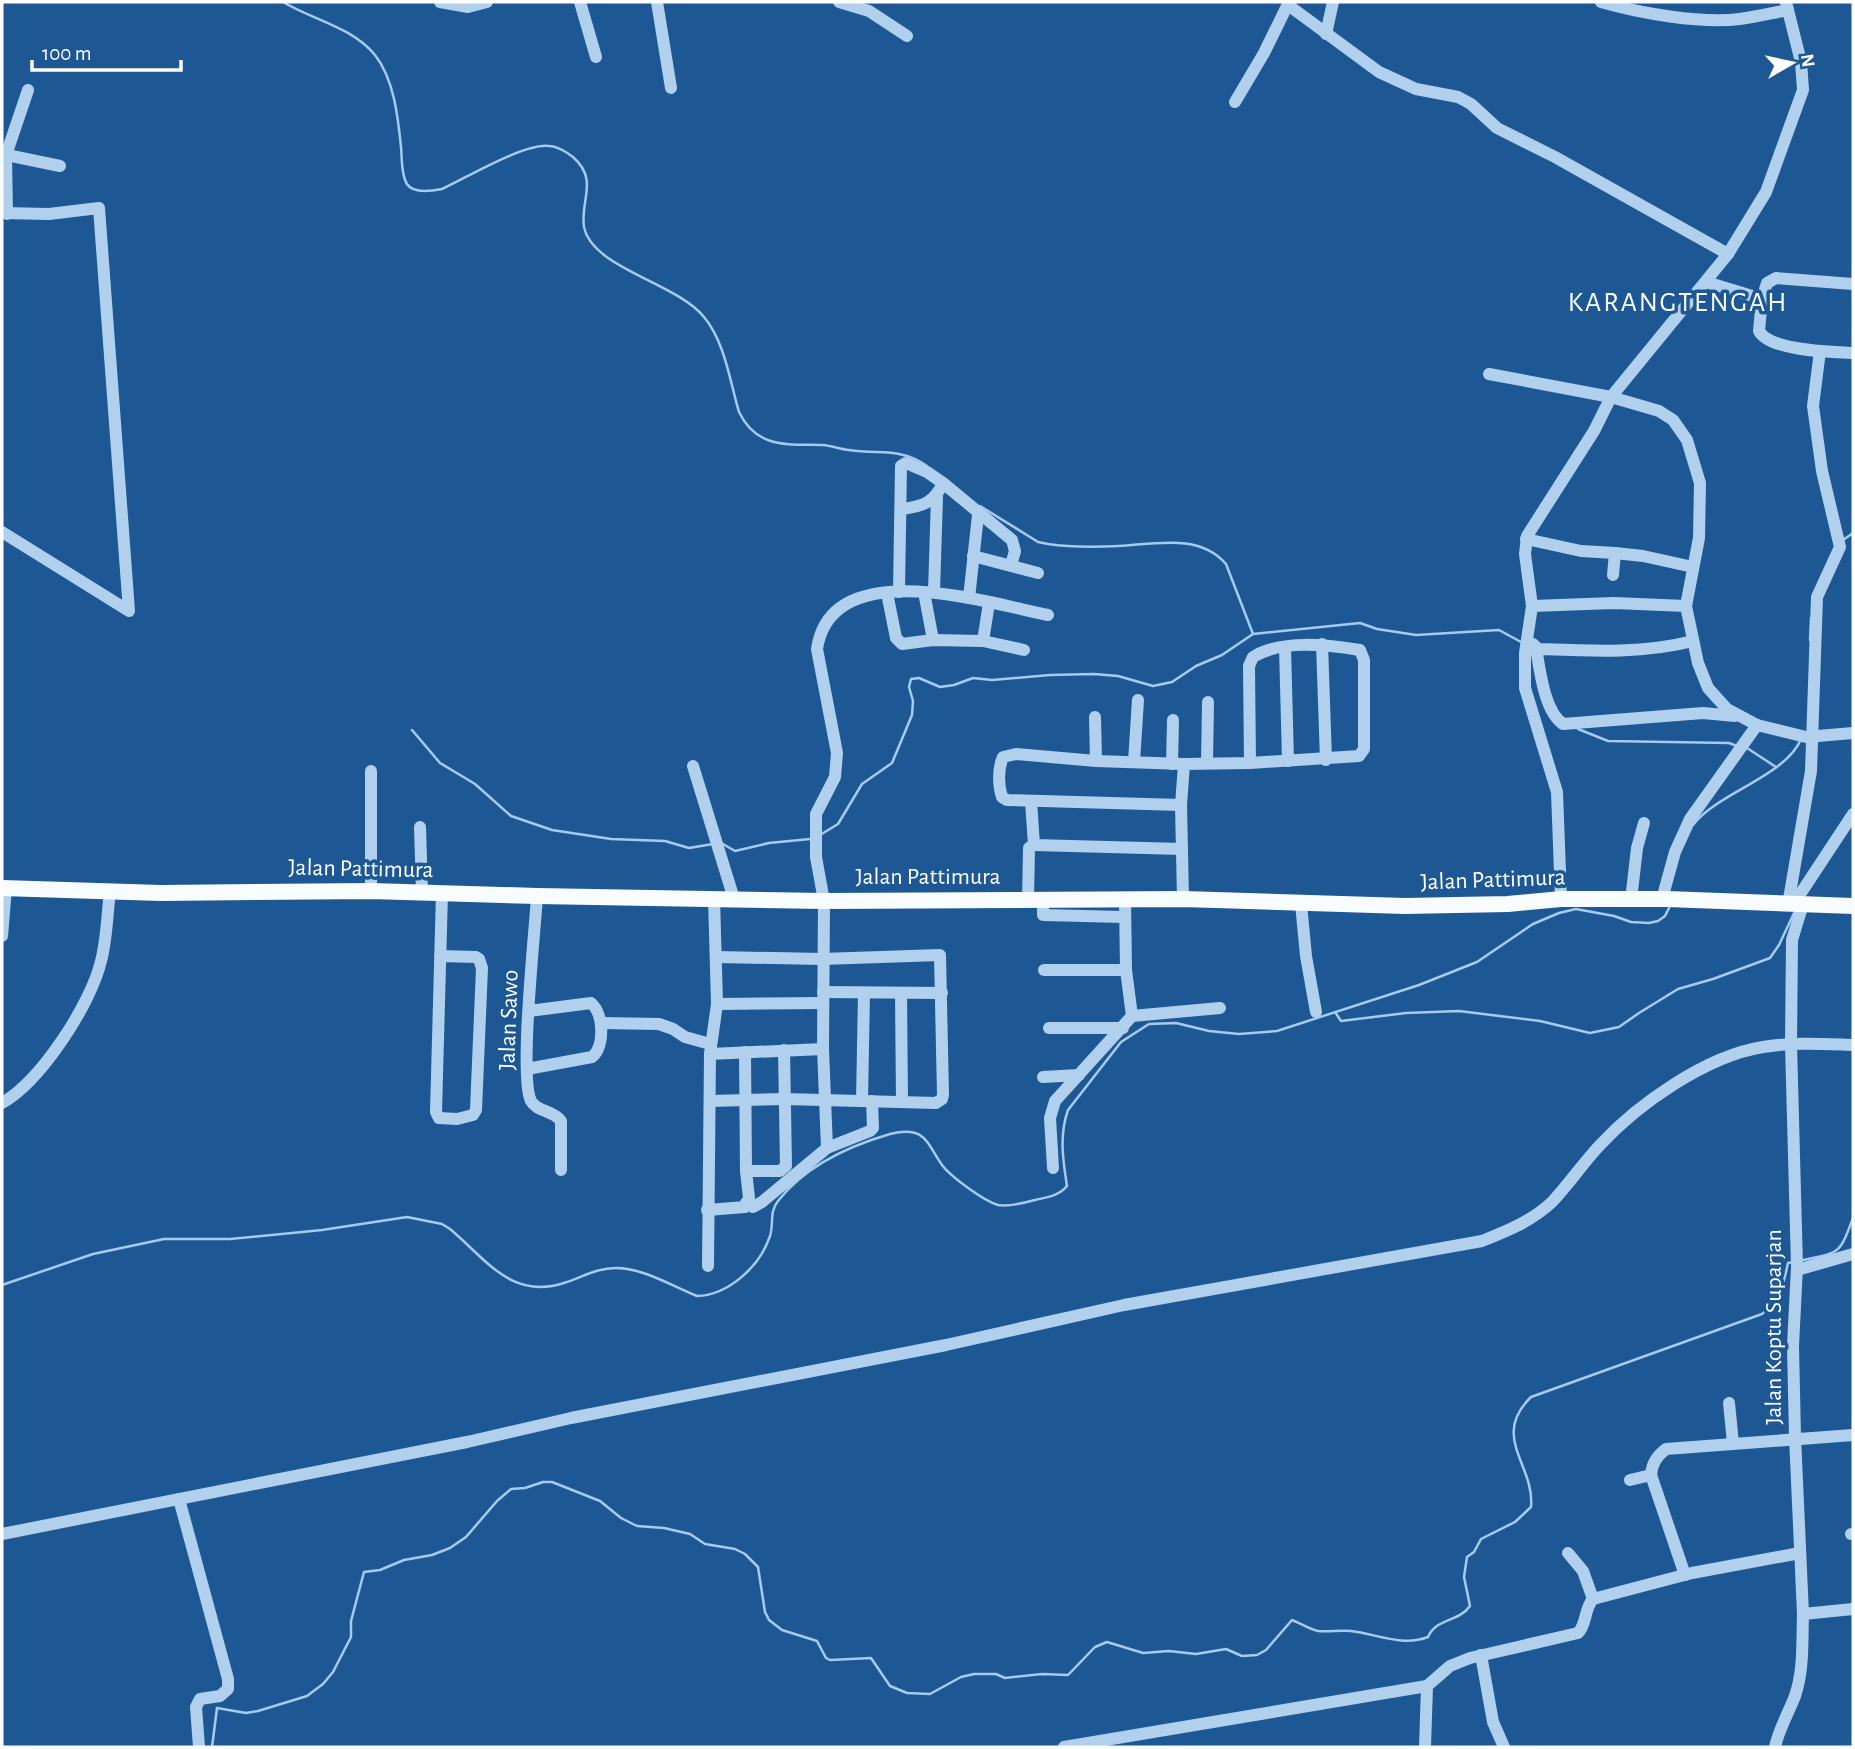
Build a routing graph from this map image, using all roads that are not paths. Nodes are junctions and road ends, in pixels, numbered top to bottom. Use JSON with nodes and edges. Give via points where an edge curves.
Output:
{"nodes":[{"id":1,"x":440,"y":2,"type":"edge"},
{"id":2,"x":487,"y":2,"type":"edge"},
{"id":3,"x":580,"y":2,"type":"edge"},
{"id":4,"x":657,"y":2,"type":"edge"},
{"id":5,"x":839,"y":2,"type":"edge"},
{"id":6,"x":1333,"y":2,"type":"edge"},
{"id":7,"x":1601,"y":2,"type":"edge"},
{"id":8,"x":1288,"y":3,"type":"edge"},
{"id":9,"x":1787,"y":6,"type":"edge"},
{"id":10,"x":1326,"y":34,"type":"junction"},
{"id":11,"x":907,"y":36,"type":"dead end"},
{"id":12,"x":596,"y":57,"type":"dead end"},
{"id":13,"x":671,"y":88,"type":"dead end"},
{"id":14,"x":28,"y":90,"type":"dead end"},
{"id":15,"x":1235,"y":102,"type":"dead end"},
{"id":16,"x":4,"y":155,"type":"edge"},
{"id":17,"x":60,"y":166,"type":"dead end"},
{"id":18,"x":4,"y":214,"type":"edge"},
{"id":19,"x":1728,"y":254,"type":"junction"},
{"id":20,"x":1706,"y":282,"type":"junction"},
{"id":21,"x":1853,"y":284,"type":"edge"},
{"id":22,"x":1762,"y":299,"type":"junction"},
{"id":23,"x":1820,"y":351,"type":"junction"},
{"id":24,"x":1853,"y":353,"type":"edge"},
{"id":25,"x":1489,"y":374,"type":"dead end"},
{"id":26,"x":1612,"y":397,"type":"junction"},
{"id":27,"x":943,"y":483,"type":"junction"},
{"id":28,"x":937,"y":497,"type":"junction"},
{"id":29,"x":902,"y":509,"type":"junction"},
{"id":30,"x":978,"y":515,"type":"junction"},
{"id":31,"x":2,"y":532,"type":"edge"},
{"id":32,"x":1526,"y":539,"type":"junction"},
{"id":33,"x":1615,"y":553,"type":"junction"},
{"id":34,"x":973,"y":556,"type":"junction"},
{"id":35,"x":1011,"y":565,"type":"junction"},
{"id":36,"x":1693,"y":567,"type":"junction"},
{"id":37,"x":1038,"y":573,"type":"dead end"},
{"id":38,"x":1613,"y":575,"type":"dead end"},
{"id":39,"x":893,"y":592,"type":"junction"},
{"id":40,"x":929,"y":592,"type":"junction"},
{"id":41,"x":969,"y":598,"type":"junction"},
{"id":42,"x":989,"y":603,"type":"junction"},
{"id":43,"x":1532,"y":606,"type":"junction"},
{"id":44,"x":1686,"y":606,"type":"junction"},
{"id":45,"x":1048,"y":615,"type":"dead end"},
{"id":46,"x":933,"y":640,"type":"junction"},
{"id":47,"x":982,"y":641,"type":"junction"},
{"id":48,"x":1693,"y":641,"type":"junction"},
{"id":49,"x":1322,"y":644,"type":"junction"},
{"id":50,"x":1285,"y":647,"type":"junction"},
{"id":51,"x":1530,"y":647,"type":"junction"},
{"id":52,"x":1024,"y":650,"type":"dead end"},
{"id":53,"x":1138,"y":700,"type":"dead end"},
{"id":54,"x":1208,"y":702,"type":"dead end"},
{"id":55,"x":1739,"y":716,"type":"junction"},
{"id":56,"x":1095,"y":717,"type":"dead end"},
{"id":57,"x":1174,"y":720,"type":"dead end"},
{"id":58,"x":1758,"y":725,"type":"junction"},
{"id":59,"x":1853,"y":733,"type":"edge"},
{"id":60,"x":1806,"y":737,"type":"junction"},
{"id":61,"x":1326,"y":760,"type":"junction"},
{"id":62,"x":1096,"y":761,"type":"junction"},
{"id":63,"x":1288,"y":761,"type":"junction"},
{"id":64,"x":1134,"y":762,"type":"junction"},
{"id":65,"x":1207,"y":763,"type":"junction"},
{"id":66,"x":1250,"y":763,"type":"junction"},
{"id":67,"x":1178,"y":764,"type":"junction"},
{"id":68,"x":693,"y":766,"type":"dead end"},
{"id":69,"x":371,"y":771,"type":"dead end"},
{"id":70,"x":1031,"y":801,"type":"junction"},
{"id":71,"x":1181,"y":805,"type":"junction"},
{"id":72,"x":1853,"y":814,"type":"edge"},
{"id":73,"x":1644,"y":823,"type":"dead end"},
{"id":74,"x":420,"y":827,"type":"dead end"},
{"id":75,"x":1034,"y":845,"type":"junction"},
{"id":76,"x":1182,"y":849,"type":"junction"},
{"id":77,"x":4,"y":888,"type":"edge"},
{"id":78,"x":371,"y":891,"type":"junction"},
{"id":79,"x":110,"y":892,"type":"junction"},
{"id":80,"x":422,"y":892,"type":"junction"},
{"id":81,"x":442,"y":893,"type":"junction"},
{"id":82,"x":537,"y":897,"type":"junction"},
{"id":83,"x":714,"y":898,"type":"junction"},
{"id":84,"x":734,"y":899,"type":"junction"},
{"id":85,"x":1125,"y":899,"type":"junction"},
{"id":86,"x":1183,"y":899,"type":"junction"},
{"id":87,"x":1562,"y":899,"type":"junction"},
{"id":88,"x":1669,"y":899,"type":"junction"},
{"id":89,"x":1036,"y":900,"type":"junction"},
{"id":90,"x":1631,"y":900,"type":"junction"},
{"id":91,"x":824,"y":901,"type":"junction"},
{"id":92,"x":1301,"y":904,"type":"junction"},
{"id":93,"x":1796,"y":905,"type":"junction"},
{"id":94,"x":1853,"y":906,"type":"edge"},
{"id":95,"x":1124,"y":917,"type":"junction"},
{"id":96,"x":2,"y":936,"type":"edge"},
{"id":97,"x":440,"y":956,"type":"junction"},
{"id":98,"x":716,"y":957,"type":"junction"},
{"id":99,"x":822,"y":960,"type":"junction"},
{"id":100,"x":1044,"y":970,"type":"dead end"},
{"id":101,"x":1126,"y":970,"type":"junction"},
{"id":102,"x":864,"y":993,"type":"junction"},
{"id":103,"x":901,"y":993,"type":"junction"},
{"id":104,"x":942,"y":993,"type":"junction"},
{"id":105,"x":823,"y":997,"type":"junction"},
{"id":106,"x":717,"y":1004,"type":"junction"},
{"id":107,"x":1220,"y":1008,"type":"dead end"},
{"id":108,"x":529,"y":1012,"type":"junction"},
{"id":109,"x":1316,"y":1012,"type":"dead end"},
{"id":110,"x":1132,"y":1016,"type":"junction"},
{"id":111,"x":601,"y":1023,"type":"junction"},
{"id":112,"x":1049,"y":1028,"type":"dead end"},
{"id":113,"x":1123,"y":1028,"type":"junction"},
{"id":114,"x":1791,"y":1044,"type":"junction"},
{"id":115,"x":1853,"y":1045,"type":"edge"},
{"id":116,"x":710,"y":1049,"type":"junction"},
{"id":117,"x":823,"y":1049,"type":"junction"},
{"id":118,"x":784,"y":1050,"type":"junction"},
{"id":119,"x":745,"y":1052,"type":"junction"},
{"id":120,"x":527,"y":1069,"type":"junction"},
{"id":121,"x":1079,"y":1075,"type":"junction"},
{"id":122,"x":1043,"y":1077,"type":"dead end"},
{"id":123,"x":746,"y":1099,"type":"junction"},
{"id":124,"x":784,"y":1100,"type":"junction"},
{"id":125,"x":710,"y":1101,"type":"junction"},
{"id":126,"x":825,"y":1101,"type":"junction"},
{"id":127,"x":867,"y":1101,"type":"junction"},
{"id":128,"x":902,"y":1101,"type":"junction"},
{"id":129,"x":2,"y":1103,"type":"edge"},
{"id":130,"x":827,"y":1149,"type":"junction"},
{"id":131,"x":1053,"y":1168,"type":"dead end"},
{"id":132,"x":561,"y":1170,"type":"dead end"},
{"id":133,"x":747,"y":1171,"type":"junction"},
{"id":134,"x":746,"y":1203,"type":"junction"},
{"id":135,"x":707,"y":1210,"type":"junction"},
{"id":136,"x":1853,"y":1254,"type":"edge"},
{"id":137,"x":708,"y":1266,"type":"dead end"},
{"id":138,"x":1797,"y":1269,"type":"junction"},
{"id":139,"x":1729,"y":1403,"type":"dead end"},
{"id":140,"x":1853,"y":1435,"type":"edge"},
{"id":141,"x":1795,"y":1437,"type":"junction"},
{"id":142,"x":1733,"y":1443,"type":"junction"},
{"id":143,"x":1651,"y":1475,"type":"junction"},
{"id":144,"x":1630,"y":1480,"type":"dead end"},
{"id":145,"x":179,"y":1499,"type":"junction"},
{"id":146,"x":2,"y":1534,"type":"edge"},
{"id":147,"x":1800,"y":1553,"type":"junction"},
{"id":148,"x":1575,"y":1562,"type":"dead end"},
{"id":149,"x":1685,"y":1576,"type":"junction"},
{"id":150,"x":1593,"y":1599,"type":"junction"},
{"id":151,"x":1853,"y":1609,"type":"edge"},
{"id":152,"x":1803,"y":1614,"type":"junction"},
{"id":153,"x":1481,"y":1655,"type":"junction"},
{"id":154,"x":1427,"y":1686,"type":"junction"},
{"id":155,"x":199,"y":1747,"type":"edge"},
{"id":156,"x":1063,"y":1747,"type":"edge"},
{"id":157,"x":1425,"y":1747,"type":"edge"},
{"id":158,"x":1504,"y":1747,"type":"edge"},
{"id":159,"x":1775,"y":1747,"type":"edge"}],
"edges":[{"from":1,"to":2,"type":"street","via":[[468,7]]},
{"from":3,"to":12,"type":"street"},
{"from":4,"to":13,"type":"street"},
{"from":5,"to":11,"type":"street","via":[[869,11]]},
{"from":6,"to":10,"type":"street"},
{"from":7,"to":9,"type":"street","via":[[1666,16],[1738,19]]},
{"from":8,"to":10,"type":"street"},
{"from":8,"to":15,"type":"street"},
{"from":9,"to":19,"type":"street","via":[[1802,71],[1800,102],[1766,192]]},
{"from":10,"to":19,"type":"street","via":[[1379,72],[1416,89],[1471,104],[1497,128]]},
{"from":14,"to":16,"type":"street"},
{"from":16,"to":17,"type":"street"},
{"from":16,"to":18,"type":"street"},
{"from":18,"to":31,"type":"street","via":[[49,215],[99,208],[129,611]]},
{"from":19,"to":20,"type":"street"},
{"from":20,"to":22,"type":"street"},
{"from":20,"to":26,"type":"street"},
{"from":21,"to":22,"type":"street","via":[[1776,278],[1767,283]]},
{"from":22,"to":23,"type":"street","via":[[1759,331],[1765,339]]},
{"from":23,"to":24,"type":"street"},
{"from":23,"to":60,"type":"street","via":[[1813,406],[1839,542],[1817,597]]},
{"from":25,"to":26,"type":"street"},
{"from":26,"to":32,"type":"street"},
{"from":26,"to":36,"type":"street","via":[[1668,416],[1687,440],[1700,483],[1701,519]]},
{"from":27,"to":28,"type":"street"},
{"from":27,"to":29,"type":"street","via":[[903,464]]},
{"from":27,"to":30,"type":"street"},
{"from":28,"to":29,"type":"street"},
{"from":28,"to":40,"type":"street"},
{"from":29,"to":39,"type":"street"},
{"from":30,"to":34,"type":"street"},
{"from":30,"to":35,"type":"street","via":[[1012,540]]},
{"from":32,"to":33,"type":"street"},
{"from":32,"to":43,"type":"street"},
{"from":33,"to":36,"type":"street"},
{"from":33,"to":38,"type":"street"},
{"from":34,"to":35,"type":"street"},
{"from":34,"to":41,"type":"street"},
{"from":35,"to":37,"type":"street"},
{"from":36,"to":44,"type":"street"},
{"from":39,"to":40,"type":"street"},
{"from":39,"to":46,"type":"street","via":[[899,643]]},
{"from":39,"to":91,"type":"street","via":[[849,601],[836,611],[819,637],[817,649],[837,753],[832,785],[816,814]]},
{"from":40,"to":41,"type":"street"},
{"from":40,"to":46,"type":"street"},
{"from":41,"to":42,"type":"street"},
{"from":42,"to":45,"type":"street"},
{"from":42,"to":47,"type":"street"},
{"from":43,"to":44,"type":"street"},
{"from":43,"to":51,"type":"street"},
{"from":44,"to":48,"type":"street"},
{"from":46,"to":47,"type":"street"},
{"from":47,"to":52,"type":"street"},
{"from":48,"to":51,"type":"street","via":[[1632,651]]},
{"from":48,"to":55,"type":"street","via":[[1708,688]]},
{"from":49,"to":50,"type":"street"},
{"from":49,"to":61,"type":"street"},
{"from":49,"to":61,"type":"street","via":[[1360,650],[1364,660],[1364,749],[1359,756]]},
{"from":50,"to":63,"type":"street"},
{"from":50,"to":66,"type":"street","via":[[1258,654],[1250,662]]},
{"from":51,"to":55,"type":"street","via":[[1545,692],[1563,723],[1703,713]]},
{"from":51,"to":87,"type":"street","via":[[1525,688],[1557,792]]},
{"from":53,"to":64,"type":"street"},
{"from":54,"to":65,"type":"street"},
{"from":55,"to":58,"type":"street"},
{"from":56,"to":62,"type":"street"},
{"from":57,"to":67,"type":"street"},
{"from":58,"to":60,"type":"street"},
{"from":58,"to":88,"type":"street","via":[[1690,819],[1675,852]]},
{"from":59,"to":60,"type":"street"},
{"from":60,"to":93,"type":"street","via":[[1811,771]]},
{"from":61,"to":63,"type":"street"},
{"from":62,"to":64,"type":"street"},
{"from":62,"to":70,"type":"street","via":[[1016,754],[1003,757],[1002,797]]},
{"from":63,"to":66,"type":"street"},
{"from":64,"to":67,"type":"street"},
{"from":65,"to":66,"type":"street"},
{"from":65,"to":67,"type":"street"},
{"from":67,"to":71,"type":"street"},
{"from":68,"to":84,"type":"street"},
{"from":69,"to":78,"type":"street"},
{"from":70,"to":71,"type":"street"},
{"from":70,"to":75,"type":"street"},
{"from":71,"to":76,"type":"street"},
{"from":72,"to":93,"type":"street"},
{"from":73,"to":90,"type":"street"},
{"from":74,"to":80,"type":"street"},
{"from":75,"to":76,"type":"street"},
{"from":75,"to":89,"type":"street","via":[[1029,848]]},
{"from":76,"to":86,"type":"street"},
{"from":77,"to":79,"type":"main road","name":"Jalan Pattimura"},
{"from":77,"to":96,"type":"street"},
{"from":78,"to":79,"type":"main road","name":"Jalan Pattimura"},
{"from":78,"to":80,"type":"main road","name":"Jalan Pattimura"},
{"from":79,"to":129,"type":"street","via":[[95,981],[42,1069]]},
{"from":80,"to":81,"type":"main road","name":"Jalan Pattimura"},
{"from":81,"to":82,"type":"main road","name":"Jalan Pattimura"},
{"from":81,"to":97,"type":"street"},
{"from":82,"to":83,"type":"main road","name":"Jalan Pattimura"},
{"from":82,"to":108,"type":"street","name":"Jalan Sawo"},
{"from":83,"to":84,"type":"main road","name":"Jalan Pattimura"},
{"from":83,"to":98,"type":"street"},
{"from":84,"to":91,"type":"main road","name":"Jalan Pattimura"},
{"from":85,"to":86,"type":"main road","name":"Jalan Pattimura"},
{"from":85,"to":89,"type":"main road","name":"Jalan Pattimura"},
{"from":85,"to":95,"type":"street"},
{"from":86,"to":92,"type":"main road","name":"Jalan Pattimura"},
{"from":87,"to":90,"type":"main road","name":"Jalan Pattimura"},
{"from":87,"to":92,"type":"main road","name":"Jalan Pattimura","via":[[1464,906]]},
{"from":88,"to":90,"type":"main road","name":"Jalan Pattimura"},
{"from":88,"to":93,"type":"main road","name":"Jalan Pattimura"},
{"from":89,"to":91,"type":"main road","name":"Jalan Pattimura"},
{"from":89,"to":95,"type":"street","via":[[1042,915]]},
{"from":91,"to":99,"type":"street"},
{"from":92,"to":109,"type":"street"},
{"from":93,"to":94,"type":"main road","name":"Jalan Pattimura"},
{"from":93,"to":114,"type":"street","name":"Jalan Koptu Suparjan"},
{"from":95,"to":101,"type":"street"},
{"from":97,"to":97,"type":"street","via":[[476,957],[482,963],[475,1110],[473,1115],[457,1119],[439,1118],[436,1112]]},
{"from":98,"to":99,"type":"street"},
{"from":98,"to":106,"type":"street"},
{"from":99,"to":104,"type":"street","via":[[938,953]]},
{"from":99,"to":105,"type":"street"},
{"from":100,"to":101,"type":"street"},
{"from":101,"to":110,"type":"street"},
{"from":102,"to":103,"type":"street"},
{"from":102,"to":105,"type":"street"},
{"from":102,"to":127,"type":"street"},
{"from":103,"to":104,"type":"street"},
{"from":103,"to":128,"type":"street"},
{"from":104,"to":128,"type":"street","via":[[942,1099],[936,1103]]},
{"from":105,"to":106,"type":"street"},
{"from":105,"to":117,"type":"street"},
{"from":106,"to":116,"type":"street"},
{"from":107,"to":110,"type":"street"},
{"from":108,"to":111,"type":"street","via":[[591,1003]]},
{"from":108,"to":120,"type":"street","name":"Jalan Sawo"},
{"from":110,"to":113,"type":"street"},
{"from":111,"to":116,"type":"street","via":[[659,1024]]},
{"from":111,"to":120,"type":"street","via":[[599,1050],[592,1057]]},
{"from":112,"to":113,"type":"street"},
{"from":113,"to":121,"type":"street"},
{"from":114,"to":115,"type":"street"},
{"from":114,"to":138,"type":"street","name":"Jalan Koptu Suparjan"},
{"from":114,"to":145,"type":"street","via":[[1738,1052],[1674,1086],[1619,1126],[1551,1202],[1512,1229],[1482,1241],[1124,1305],[932,1348]]},
{"from":116,"to":119,"type":"street"},
{"from":116,"to":125,"type":"street"},
{"from":117,"to":118,"type":"street"},
{"from":117,"to":126,"type":"street"},
{"from":118,"to":119,"type":"street"},
{"from":118,"to":124,"type":"street"},
{"from":119,"to":123,"type":"street"},
{"from":120,"to":132,"type":"street","name":"Jalan Sawo","via":[[531,1101],[561,1121]]},
{"from":121,"to":122,"type":"street"},
{"from":121,"to":131,"type":"street","via":[[1052,1110]]},
{"from":123,"to":124,"type":"street"},
{"from":123,"to":125,"type":"street"},
{"from":123,"to":133,"type":"street"},
{"from":124,"to":126,"type":"street"},
{"from":124,"to":133,"type":"street","via":[[784,1169]]},
{"from":125,"to":135,"type":"street"},
{"from":126,"to":127,"type":"street"},
{"from":126,"to":130,"type":"street"},
{"from":127,"to":128,"type":"street"},
{"from":127,"to":130,"type":"street","via":[[873,1128]]},
{"from":130,"to":134,"type":"street","via":[[769,1198],[753,1207]]},
{"from":133,"to":134,"type":"street"},
{"from":134,"to":135,"type":"street","via":[[736,1209]]},
{"from":135,"to":137,"type":"street"},
{"from":136,"to":138,"type":"street"},
{"from":138,"to":141,"type":"street","name":"Jalan Koptu Suparjan"},
{"from":139,"to":142,"type":"street"},
{"from":140,"to":141,"type":"street"},
{"from":141,"to":142,"type":"street"},
{"from":141,"to":147,"type":"street","name":"Jalan Koptu Suparjan"},
{"from":142,"to":143,"type":"street","via":[[1666,1449],[1651,1466]]},
{"from":143,"to":144,"type":"street"},
{"from":143,"to":149,"type":"street"},
{"from":145,"to":146,"type":"street"},
{"from":145,"to":155,"type":"street","via":[[228,1679],[228,1689],[219,1696],[200,1699],[196,1707]]},
{"from":147,"to":149,"type":"street"},
{"from":147,"to":152,"type":"street","name":"Jalan Koptu Suparjan"},
{"from":148,"to":150,"type":"street"},
{"from":149,"to":150,"type":"street"},
{"from":150,"to":153,"type":"street","via":[[1578,1633]]},
{"from":151,"to":152,"type":"street"},
{"from":152,"to":159,"type":"street","name":"Jalan Koptu Suparjan","via":[[1800,1675]]},
{"from":153,"to":154,"type":"street","via":[[1450,1666]]},
{"from":153,"to":158,"type":"street","via":[[1493,1722]]},
{"from":154,"to":156,"type":"street"},
{"from":154,"to":157,"type":"street"}]}
